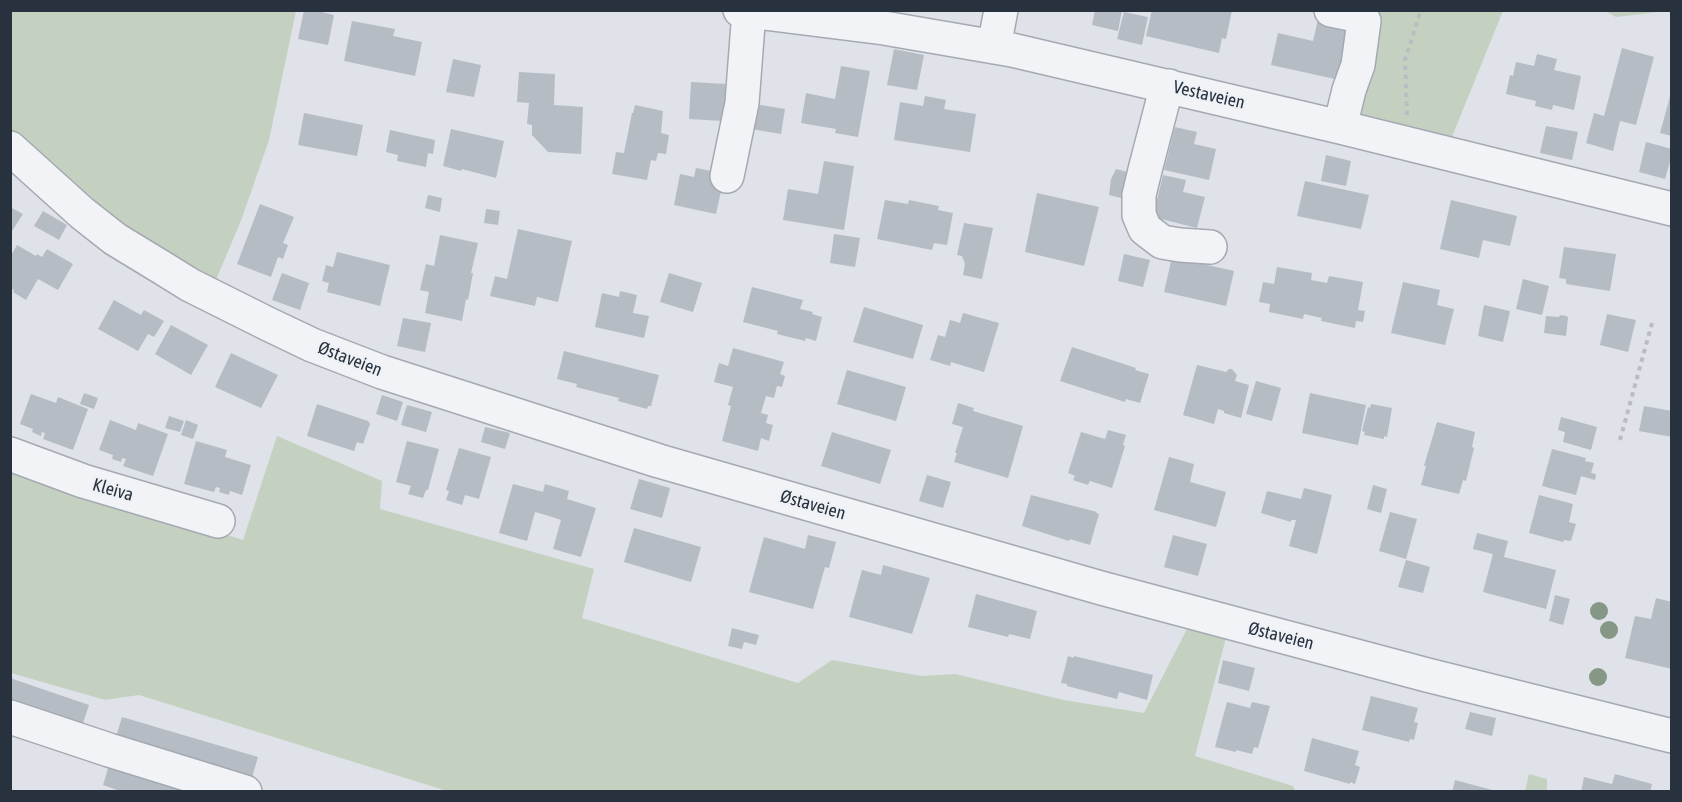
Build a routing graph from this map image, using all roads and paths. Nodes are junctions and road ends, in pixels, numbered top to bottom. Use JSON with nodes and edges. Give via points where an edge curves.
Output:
{"nodes":[{"id":1,"x":740,"y":10,"type":"edge"},
{"id":2,"x":1001,"y":10,"type":"edge"},
{"id":3,"x":1331,"y":10,"type":"edge"},
{"id":4,"x":1421,"y":10,"type":"edge"},
{"id":5,"x":749,"y":11,"type":"edge"},
{"id":6,"x":994,"y":47,"type":"junction"},
{"id":7,"x":1169,"y":86,"type":"junction"},
{"id":8,"x":1340,"y":127,"type":"junction"},
{"id":9,"x":1408,"y":143,"type":"junction"},
{"id":10,"x":10,"y":148,"type":"edge"},
{"id":11,"x":727,"y":176,"type":"dead end"},
{"id":12,"x":1671,"y":209,"type":"edge"},
{"id":13,"x":1210,"y":247,"type":"dead end"},
{"id":14,"x":1652,"y":323,"type":"dead end"},
{"id":15,"x":1620,"y":440,"type":"dead end"},
{"id":16,"x":10,"y":453,"type":"edge"},
{"id":17,"x":218,"y":521,"type":"dead end"},
{"id":18,"x":12,"y":723,"type":"edge"},
{"id":19,"x":1671,"y":736,"type":"edge"},
{"id":20,"x":245,"y":792,"type":"edge"}],
"edges":[{"from":1,"to":5,"type":"street","name":"Vestaveien"},
{"from":2,"to":6,"type":"street"},
{"from":3,"to":8,"type":"street","via":[[1361,16],[1364,21],[1358,65]]},
{"from":4,"to":9,"type":"path","via":[[1405,60]]},
{"from":5,"to":6,"type":"street","name":"Vestaveien","via":[[874,26]]},
{"from":5,"to":11,"type":"street","via":[[742,103]]},
{"from":6,"to":7,"type":"street","name":"Vestaveien"},
{"from":7,"to":8,"type":"street","name":"Vestaveien"},
{"from":7,"to":13,"type":"street","via":[[1139,195],[1139,215],[1145,229],[1162,242]]},
{"from":8,"to":9,"type":"street","name":"Vestaveien"},
{"from":9,"to":12,"type":"street","name":"Vestaveien"},
{"from":10,"to":19,"type":"street","name":"Østaveien","via":[[82,213],[161,267],[312,345],[382,372],[659,461],[1101,588]]},
{"from":14,"to":15,"type":"path"},
{"from":16,"to":17,"type":"street","name":"Kleiva","via":[[83,481]]},
{"from":18,"to":20,"type":"street"}]}
